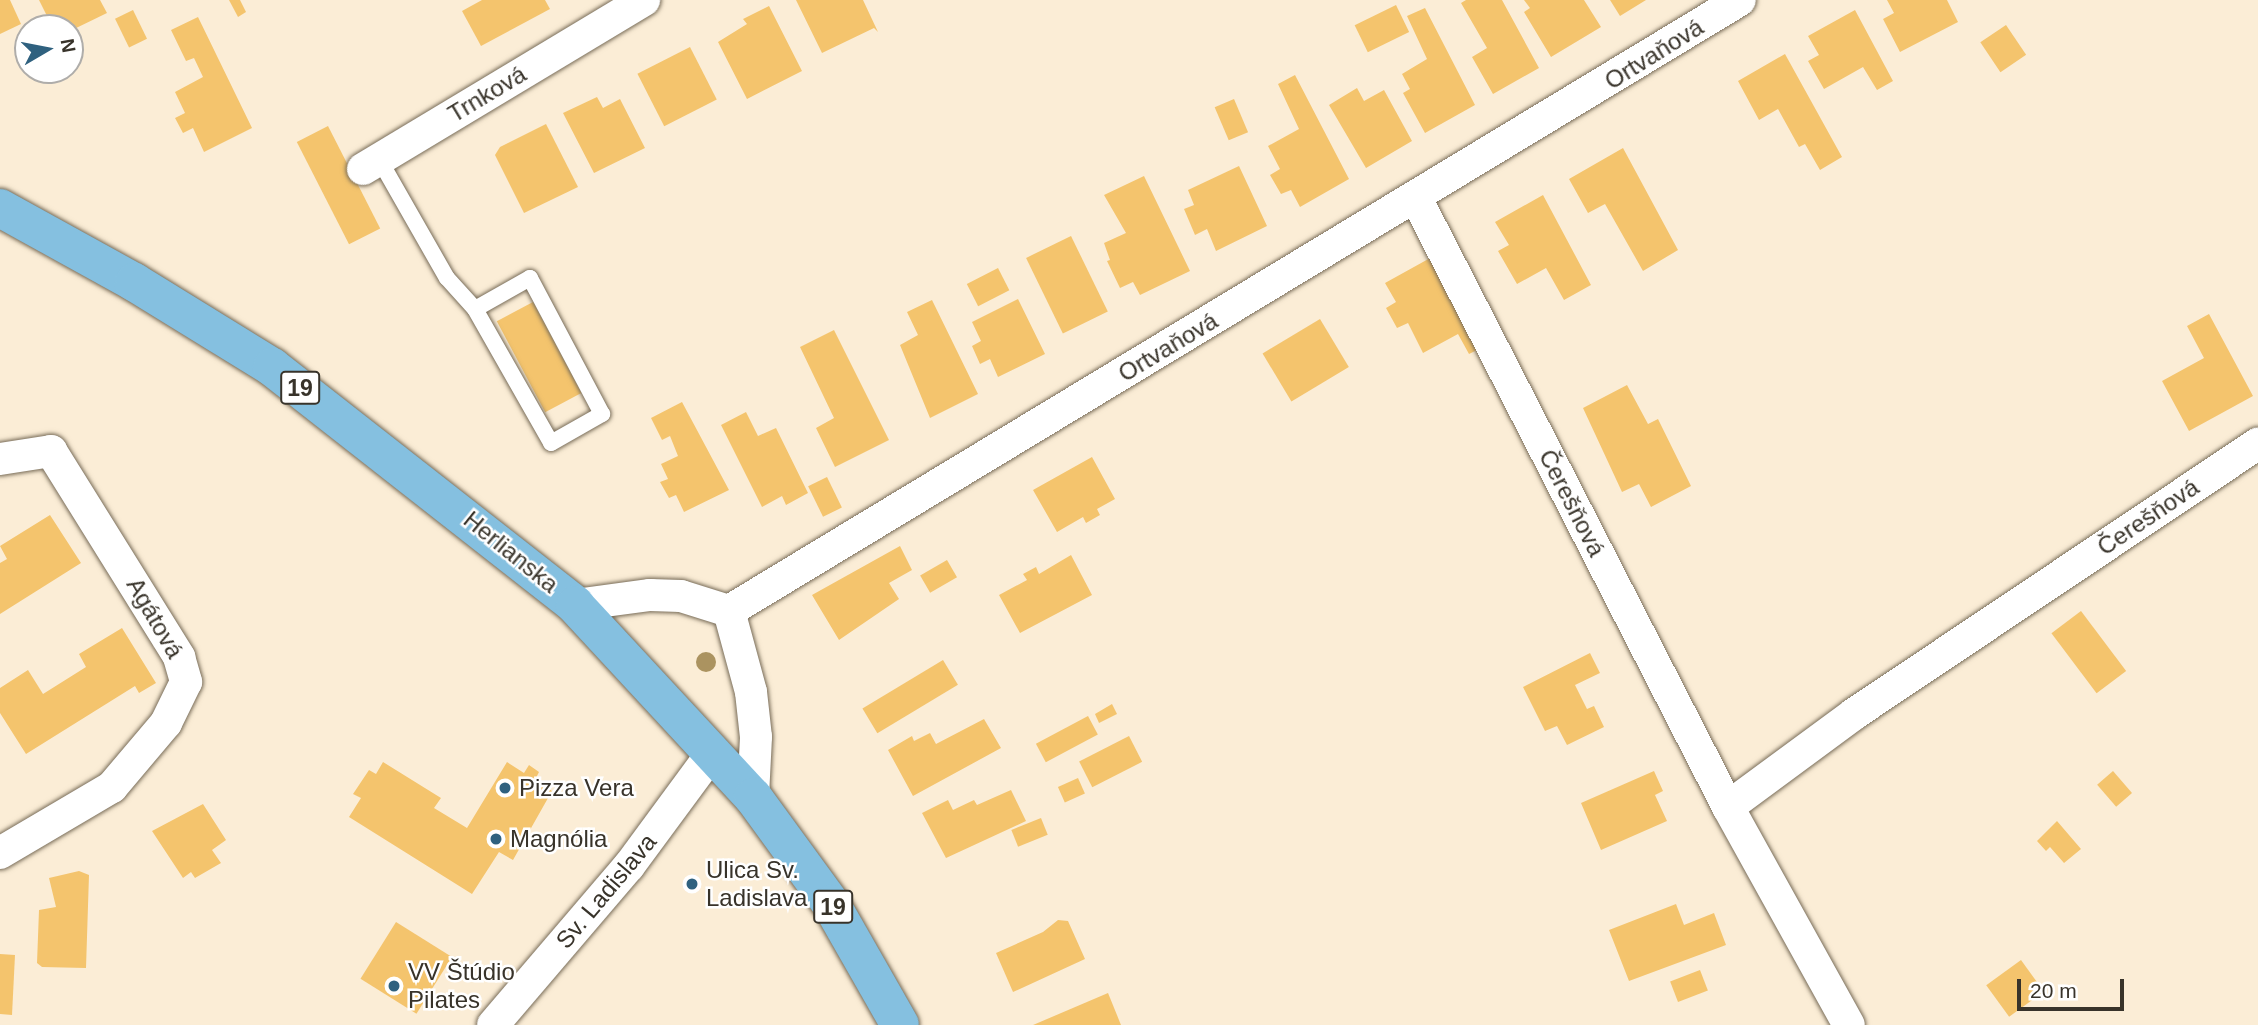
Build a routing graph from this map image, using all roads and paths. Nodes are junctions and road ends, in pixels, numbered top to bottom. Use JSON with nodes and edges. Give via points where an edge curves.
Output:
{"nodes":[{"id":1,"x":644,"y":0,"type":"edge"},
{"id":2,"x":1740,"y":0,"type":"edge"},
{"id":3,"x":608,"y":10,"type":"edge"},
{"id":4,"x":371,"y":164,"type":"joint"},
{"id":5,"x":1416,"y":198,"type":"junction"},
{"id":6,"x":0,"y":208,"type":"edge"},
{"id":7,"x":475,"y":309,"type":"junction"},
{"id":8,"x":2258,"y":444,"type":"edge"},
{"id":9,"x":0,"y":459,"type":"edge"},
{"id":10,"x":575,"y":605,"type":"junction"},
{"id":11,"x":729,"y":611,"type":"junction"},
{"id":12,"x":713,"y":752,"type":"junction"},
{"id":13,"x":753,"y":797,"type":"junction"},
{"id":14,"x":1728,"y":807,"type":"junction"},
{"id":15,"x":0,"y":853,"type":"edge"},
{"id":16,"x":493,"y":1025,"type":"edge"},
{"id":17,"x":900,"y":1025,"type":"edge"},
{"id":18,"x":1849,"y":1025,"type":"edge"}],
"edges":[{"from":1,"to":3,"type":"street","name":"Trnková"},
{"from":2,"to":5,"type":"street","name":"Ortvaňová"},
{"from":3,"to":4,"type":"street","name":"Trnková"},
{"from":4,"to":7,"type":"lane","via":[[447,278]]},
{"from":5,"to":11,"type":"street","name":"Ortvaňová"},
{"from":5,"to":14,"type":"street","name":"Čerešňová"},
{"from":6,"to":10,"type":"main road","name":"Herlianska","number":"19","via":[[134,282],[272,368]]},
{"from":7,"to":7,"type":"lane","via":[[530,278],[602,414],[551,443]]},
{"from":8,"to":14,"type":"street","name":"Čerešňová","via":[[1854,714]]},
{"from":9,"to":15,"type":"street","name":"Agátová","via":[[51,451],[179,657],[186,682],[166,723],[112,787]]},
{"from":10,"to":11,"type":"street","via":[[650,595],[681,596]]},
{"from":10,"to":12,"type":"main road","name":"Herlianska","number":"19"},
{"from":11,"to":13,"type":"street","via":[[751,692],[757,737]]},
{"from":12,"to":13,"type":"main road","name":"Herlianska","number":"19"},
{"from":12,"to":16,"type":"street","name":"Sv. Ladislava","via":[[629,866]]},
{"from":13,"to":17,"type":"main road","name":"Herlianska","number":"19","via":[[831,904]]},
{"from":14,"to":18,"type":"street","name":"Čerešňová"}]}
